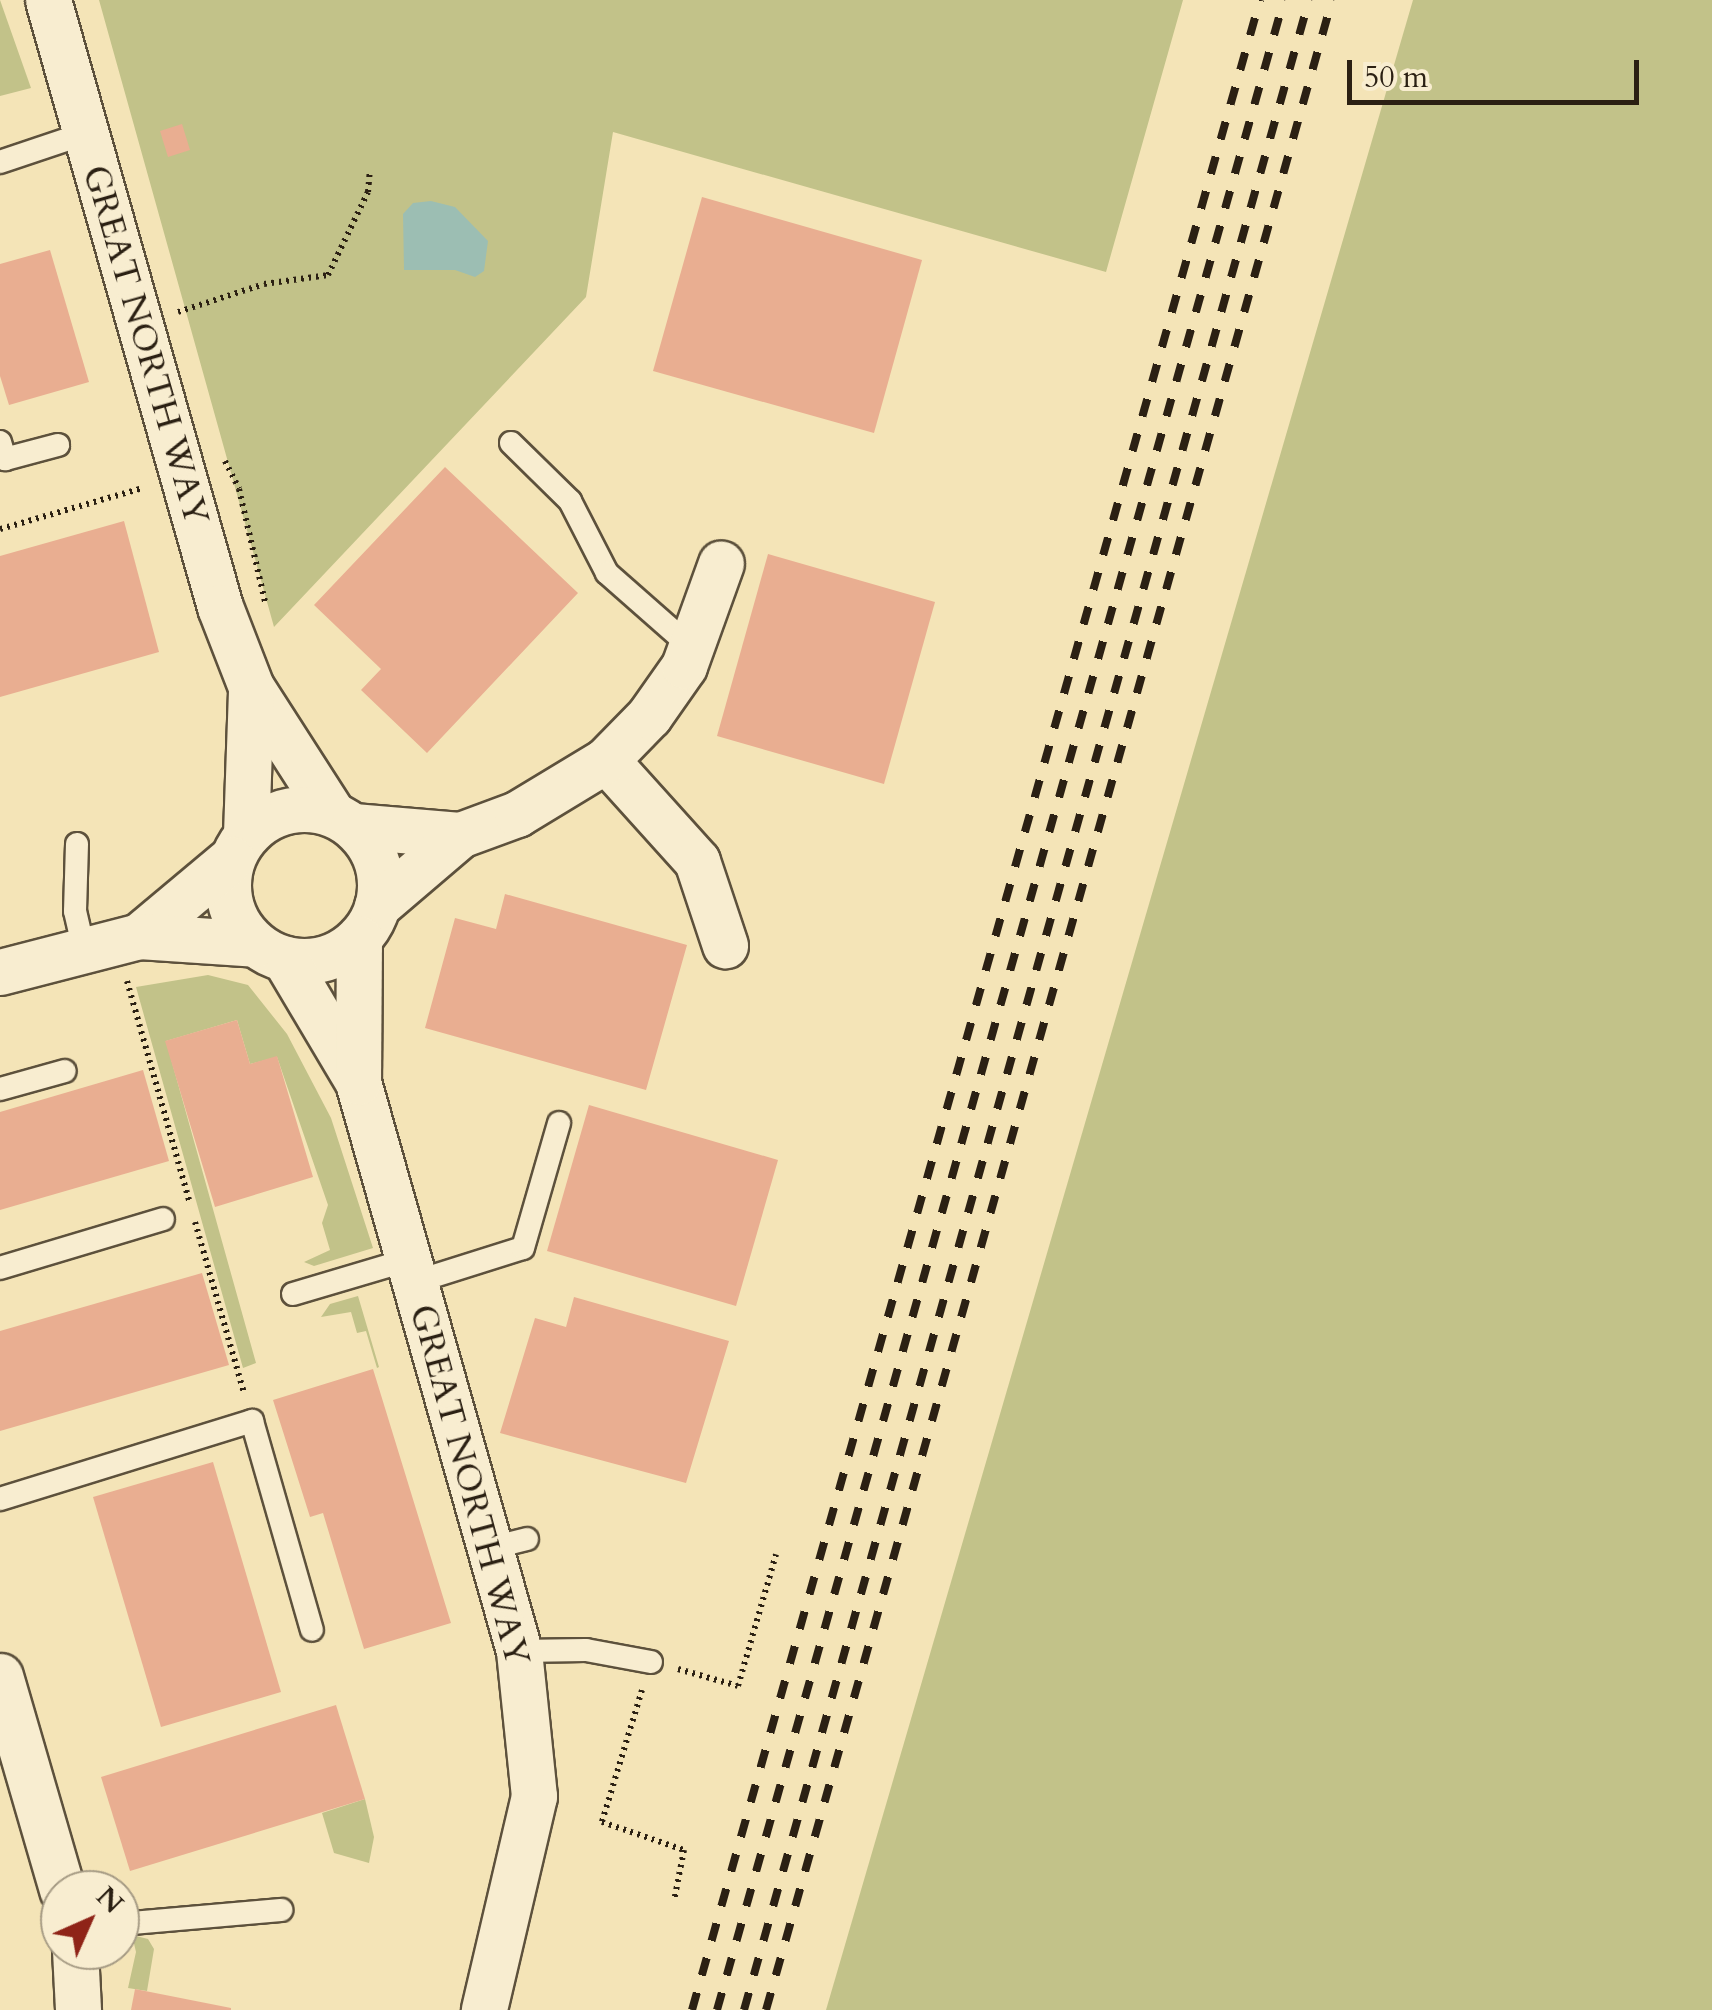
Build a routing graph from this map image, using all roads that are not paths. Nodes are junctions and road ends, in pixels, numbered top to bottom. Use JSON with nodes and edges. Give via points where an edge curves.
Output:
{"nodes":[{"id":1,"x":48,"y":0,"type":"edge"},
{"id":2,"x":86,"y":134,"type":"junction"},
{"id":3,"x":0,"y":162,"type":"edge"},
{"id":4,"x":0,"y":442,"type":"edge"},
{"id":5,"x":511,"y":443,"type":"dead end"},
{"id":6,"x":58,"y":445,"type":"dead end"},
{"id":7,"x":720,"y":563,"type":"dead end"},
{"id":8,"x":691,"y":647,"type":"junction"},
{"id":9,"x":251,"y":687,"type":"junction"},
{"id":10,"x":606,"y":760,"type":"junction"},
{"id":11,"x":342,"y":820,"type":"junction"},
{"id":12,"x":460,"y":835,"type":"junction"},
{"id":13,"x":77,"y":844,"type":"dead end"},
{"id":14,"x":238,"y":847,"type":"junction"},
{"id":15,"x":368,"y":922,"type":"junction"},
{"id":16,"x":113,"y":942,"type":"junction"},
{"id":17,"x":724,"y":945,"type":"dead end"},
{"id":18,"x":270,"y":952,"type":"junction"},
{"id":19,"x":0,"y":972,"type":"edge"},
{"id":20,"x":65,"y":1071,"type":"dead end"},
{"id":21,"x":358,"y":1082,"type":"junction"},
{"id":22,"x":0,"y":1089,"type":"edge"},
{"id":23,"x":559,"y":1123,"type":"dead end"},
{"id":24,"x":163,"y":1219,"type":"dead end"},
{"id":25,"x":0,"y":1268,"type":"edge"},
{"id":26,"x":412,"y":1271,"type":"junction"},
{"id":27,"x":293,"y":1294,"type":"dead end"},
{"id":28,"x":0,"y":1499,"type":"edge"},
{"id":29,"x":312,"y":1630,"type":"dead end"},
{"id":30,"x":519,"y":1650,"type":"junction"},
{"id":31,"x":651,"y":1662,"type":"road end"},
{"id":32,"x":0,"y":1676,"type":"edge"},
{"id":33,"x":6,"y":1724,"type":"edge"},
{"id":34,"x":55,"y":1870,"type":"edge"},
{"id":35,"x":281,"y":1910,"type":"dead end"},
{"id":36,"x":140,"y":1922,"type":"edge"},
{"id":37,"x":76,"y":1970,"type":"edge"},
{"id":38,"x":78,"y":2010,"type":"edge"},
{"id":39,"x":484,"y":2010,"type":"edge"}],
"edges":[{"from":1,"to":2,"type":"street","name":"GREAT NORTH WAY"},
{"from":2,"to":3,"type":"lane"},
{"from":2,"to":9,"type":"street","name":"GREAT NORTH WAY"},
{"from":4,"to":6,"type":"lane","via":[[5,459]]},
{"from":5,"to":8,"type":"lane","via":[[570,501],[607,572]]},
{"from":7,"to":8,"type":"street"},
{"from":8,"to":10,"type":"street","via":[[649,716]]},
{"from":9,"to":11,"type":"street","name":"GREAT NORTH WAY"},
{"from":9,"to":14,"type":"street","name":"GREAT NORTH WAY"},
{"from":10,"to":12,"type":"street","via":[[517,814]]},
{"from":10,"to":17,"type":"street","via":[[697,861]]},
{"from":11,"to":12,"type":"street"},
{"from":11,"to":14,"type":"street","via":[[286,812]]},
{"from":11,"to":15,"type":"street","via":[[376,863]]},
{"from":12,"to":15,"type":"street"},
{"from":13,"to":16,"type":"lane","via":[[75,911]]},
{"from":14,"to":16,"type":"street"},
{"from":14,"to":18,"type":"street","via":[[230,906]]},
{"from":15,"to":18,"type":"street","via":[[325,958]]},
{"from":15,"to":21,"type":"street","name":"GREAT NORTH WAY"},
{"from":16,"to":18,"type":"street"},
{"from":16,"to":19,"type":"street"},
{"from":18,"to":21,"type":"street","name":"GREAT NORTH WAY"},
{"from":20,"to":22,"type":"lane"},
{"from":21,"to":26,"type":"street","name":"GREAT NORTH WAY"},
{"from":23,"to":26,"type":"lane","via":[[524,1248]]},
{"from":24,"to":25,"type":"lane"},
{"from":26,"to":27,"type":"lane"},
{"from":26,"to":30,"type":"street","name":"GREAT NORTH WAY","via":[[509,1544]]},
{"from":28,"to":29,"type":"lane","via":[[252,1422]]},
{"from":30,"to":31,"type":"lane","via":[[586,1650]]},
{"from":30,"to":39,"type":"street","name":"GREAT NORTH WAY","via":[[534,1796]]},
{"from":32,"to":33,"type":"street"},
{"from":33,"to":34,"type":"street"},
{"from":35,"to":36,"type":"lane"},
{"from":37,"to":38,"type":"street"}]}
